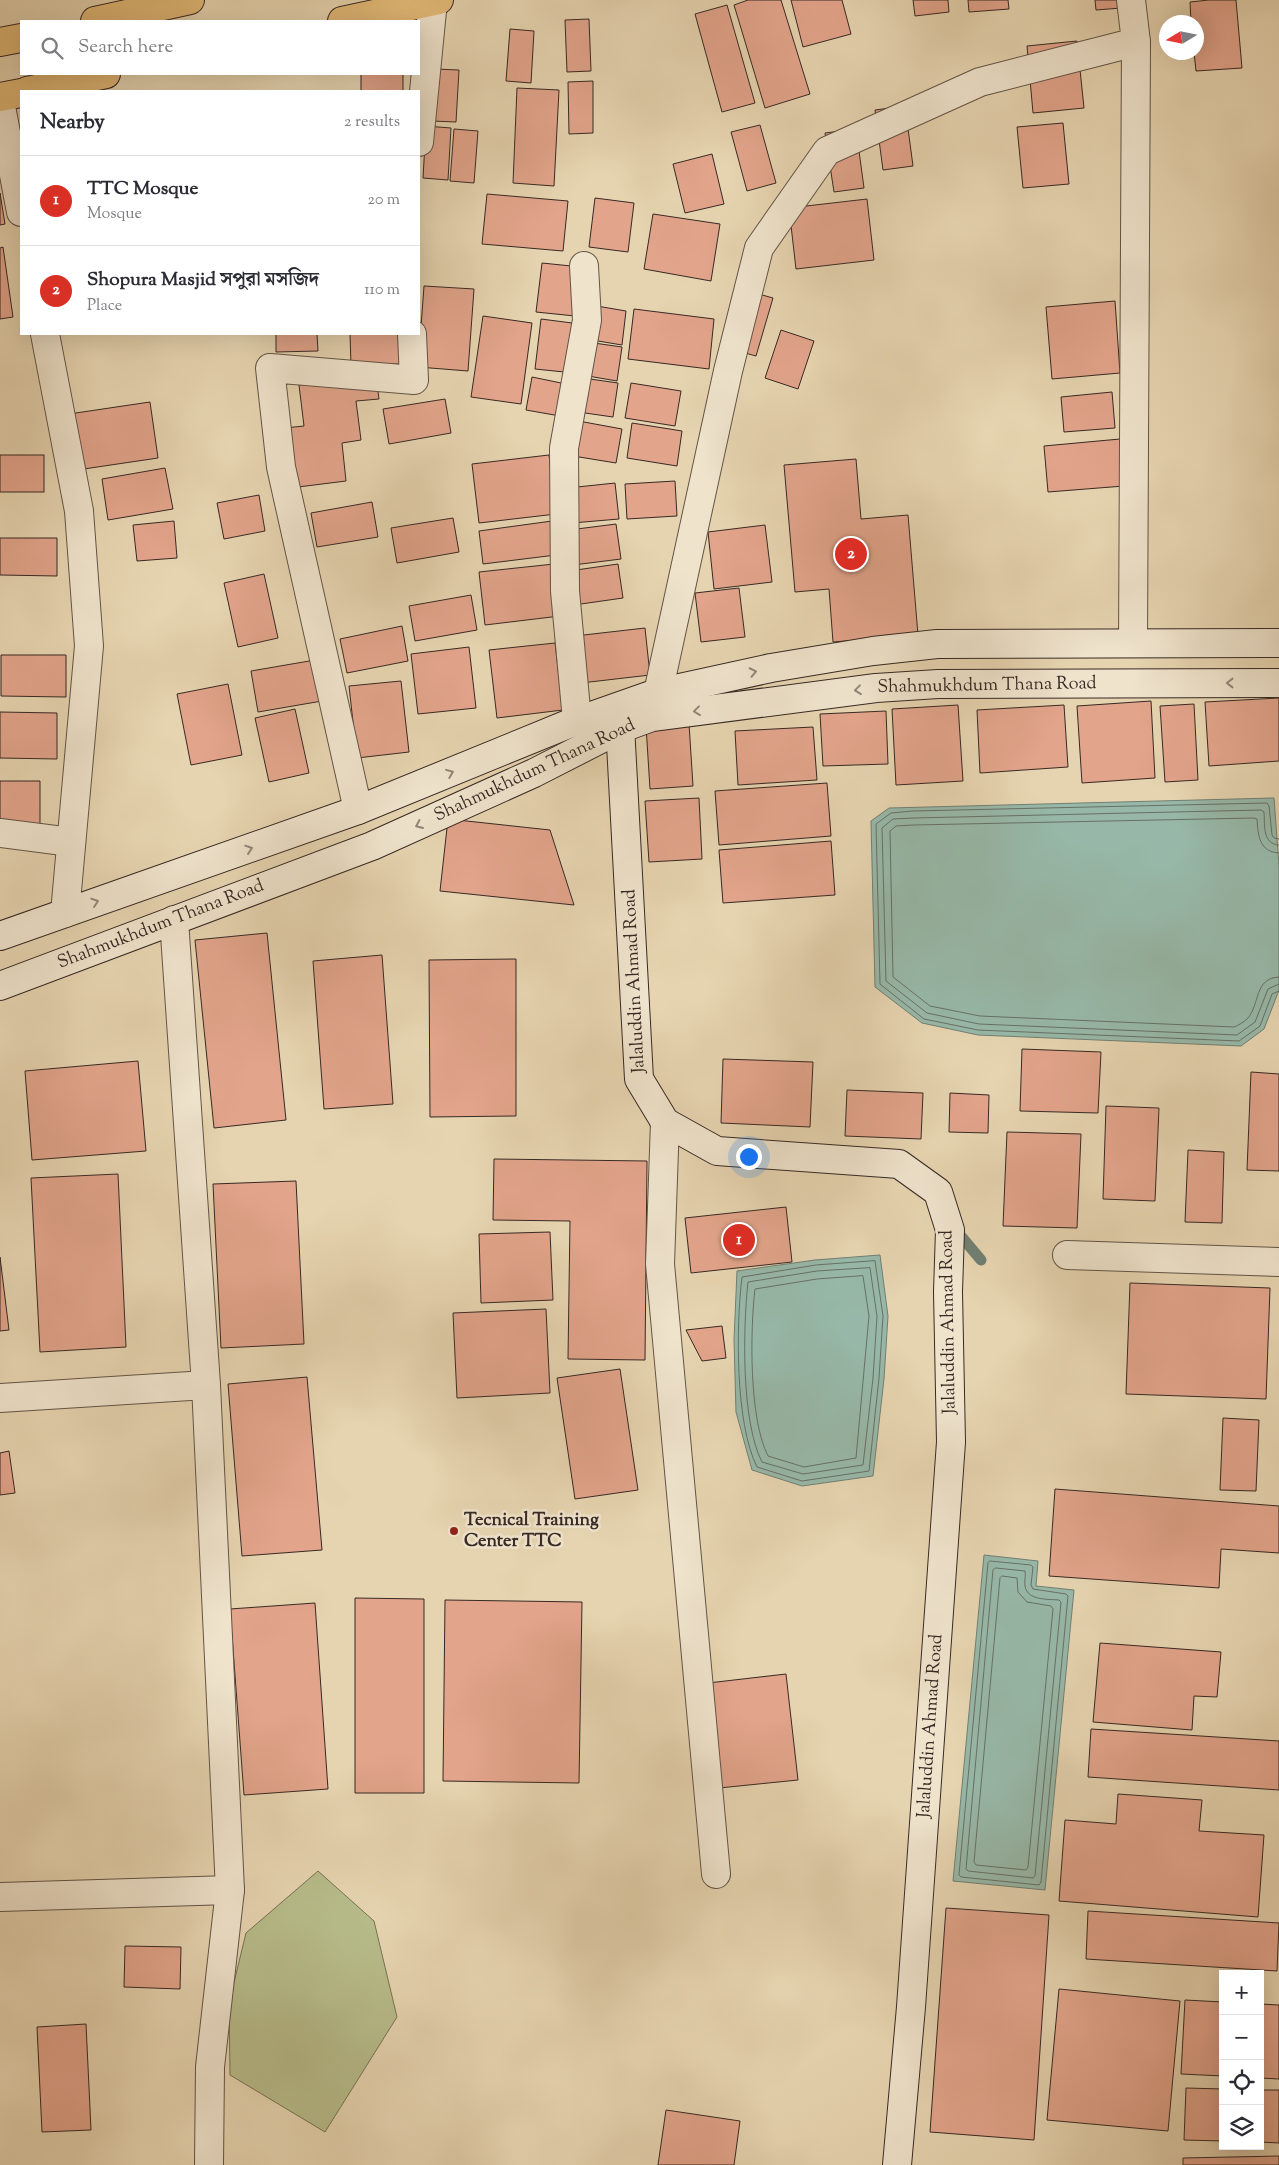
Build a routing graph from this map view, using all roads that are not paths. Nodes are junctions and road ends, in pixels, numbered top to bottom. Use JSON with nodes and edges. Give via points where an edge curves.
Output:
{"nodes":[{"id":1,"x":190,"y":0,"type":"edge"},
{"id":2,"x":436,"y":0,"type":"edge"},
{"id":3,"x":1131,"y":0,"type":"edge"},
{"id":4,"x":100,"y":20,"type":"edge"},
{"id":5,"x":346,"y":20,"type":"edge"},
{"id":6,"x":20,"y":38,"type":"edge"},
{"id":7,"x":0,"y":42,"type":"edge"},
{"id":8,"x":1136,"y":42,"type":"junction"},
{"id":9,"x":101,"y":75,"type":"edge"},
{"id":10,"x":32,"y":90,"type":"edge"},
{"id":11,"x":20,"y":92,"type":"edge"},
{"id":12,"x":0,"y":99,"type":"edge"},
{"id":13,"x":420,"y":134,"type":"edge"},
{"id":14,"x":20,"y":207,"type":"edge"},
{"id":15,"x":584,"y":266,"type":"dead end"},
{"id":16,"x":45,"y":335,"type":"edge"},
{"id":17,"x":412,"y":335,"type":"edge"},
{"id":18,"x":1133,"y":643,"type":"junction"},
{"id":19,"x":1279,"y":643,"type":"edge"},
{"id":20,"x":1279,"y":683,"type":"edge"},
{"id":21,"x":655,"y":705,"type":"junction"},
{"id":22,"x":620,"y":718,"type":"junction"},
{"id":23,"x":577,"y":720,"type":"junction"},
{"id":24,"x":358,"y":810,"type":"junction"},
{"id":25,"x":0,"y":833,"type":"edge"},
{"id":26,"x":71,"y":842,"type":"junction"},
{"id":27,"x":65,"y":913,"type":"junction"},
{"id":28,"x":174,"y":920,"type":"junction"},
{"id":29,"x":0,"y":936,"type":"edge"},
{"id":30,"x":0,"y":986,"type":"edge"},
{"id":31,"x":665,"y":1122,"type":"junction"},
{"id":32,"x":1067,"y":1255,"type":"dead end"},
{"id":33,"x":1279,"y":1262,"type":"edge"},
{"id":34,"x":206,"y":1386,"type":"junction"},
{"id":35,"x":0,"y":1398,"type":"edge"},
{"id":36,"x":716,"y":1874,"type":"dead end"},
{"id":37,"x":230,"y":1890,"type":"junction"},
{"id":38,"x":0,"y":1897,"type":"edge"},
{"id":39,"x":209,"y":2165,"type":"edge"},
{"id":40,"x":897,"y":2165,"type":"edge"}],
"edges":[{"from":1,"to":4,"type":"main road"},
{"from":2,"to":5,"type":"main road"},
{"from":2,"to":13,"type":"street"},
{"from":3,"to":8,"type":"street"},
{"from":6,"to":7,"type":"main road"},
{"from":8,"to":18,"type":"street"},
{"from":8,"to":21,"type":"street","via":[[980,82],[827,150],[759,248],[728,371]]},
{"from":9,"to":10,"type":"main road"},
{"from":11,"to":12,"type":"main road"},
{"from":12,"to":14,"type":"street"},
{"from":15,"to":23,"type":"street","via":[[587,320],[564,448],[565,591]]},
{"from":16,"to":26,"type":"street","via":[[78,511],[89,646]]},
{"from":17,"to":24,"type":"street","via":[[414,380],[270,368],[282,468]]},
{"from":18,"to":19,"type":"street","name":"Shahmukhdum Thana Road"},
{"from":21,"to":18,"type":"street","name":"Shahmukhdum Thana Road","one_way":true,"via":[[772,668],[873,651],[936,644]]},
{"from":20,"to":21,"type":"street","name":"Shahmukhdum Thana Road","one_way":true,"via":[[938,684]]},
{"from":21,"to":22,"type":"street","name":"Shahmukhdum Thana Road"},
{"from":22,"to":23,"type":"street","name":"Shahmukhdum Thana Road"},
{"from":22,"to":28,"type":"street","name":"Shahmukhdum Thana Road","one_way":true,"via":[[534,773],[372,846]]},
{"from":22,"to":31,"type":"street","name":"Jalaluddin Ahmad Road","via":[[639,1079]]},
{"from":24,"to":23,"type":"street","name":"Shahmukhdum Thana Road","one_way":true},
{"from":27,"to":24,"type":"street","name":"Shahmukhdum Thana Road","one_way":true},
{"from":25,"to":26,"type":"street"},
{"from":26,"to":27,"type":"street"},
{"from":27,"to":29,"type":"street","name":"Shahmukhdum Thana Road"},
{"from":28,"to":30,"type":"street","name":"Shahmukhdum Thana Road"},
{"from":28,"to":34,"type":"street"},
{"from":31,"to":36,"type":"street","via":[[660,1264]]},
{"from":31,"to":40,"type":"street","name":"Jalaluddin Ahmad Road","via":[[717,1151],[899,1164],[938,1192],[950,1230],[951,1442]]},
{"from":32,"to":33,"type":"street"},
{"from":34,"to":35,"type":"street"},
{"from":34,"to":37,"type":"street"},
{"from":37,"to":38,"type":"street"},
{"from":37,"to":39,"type":"street","via":[[210,2067]]}]}
